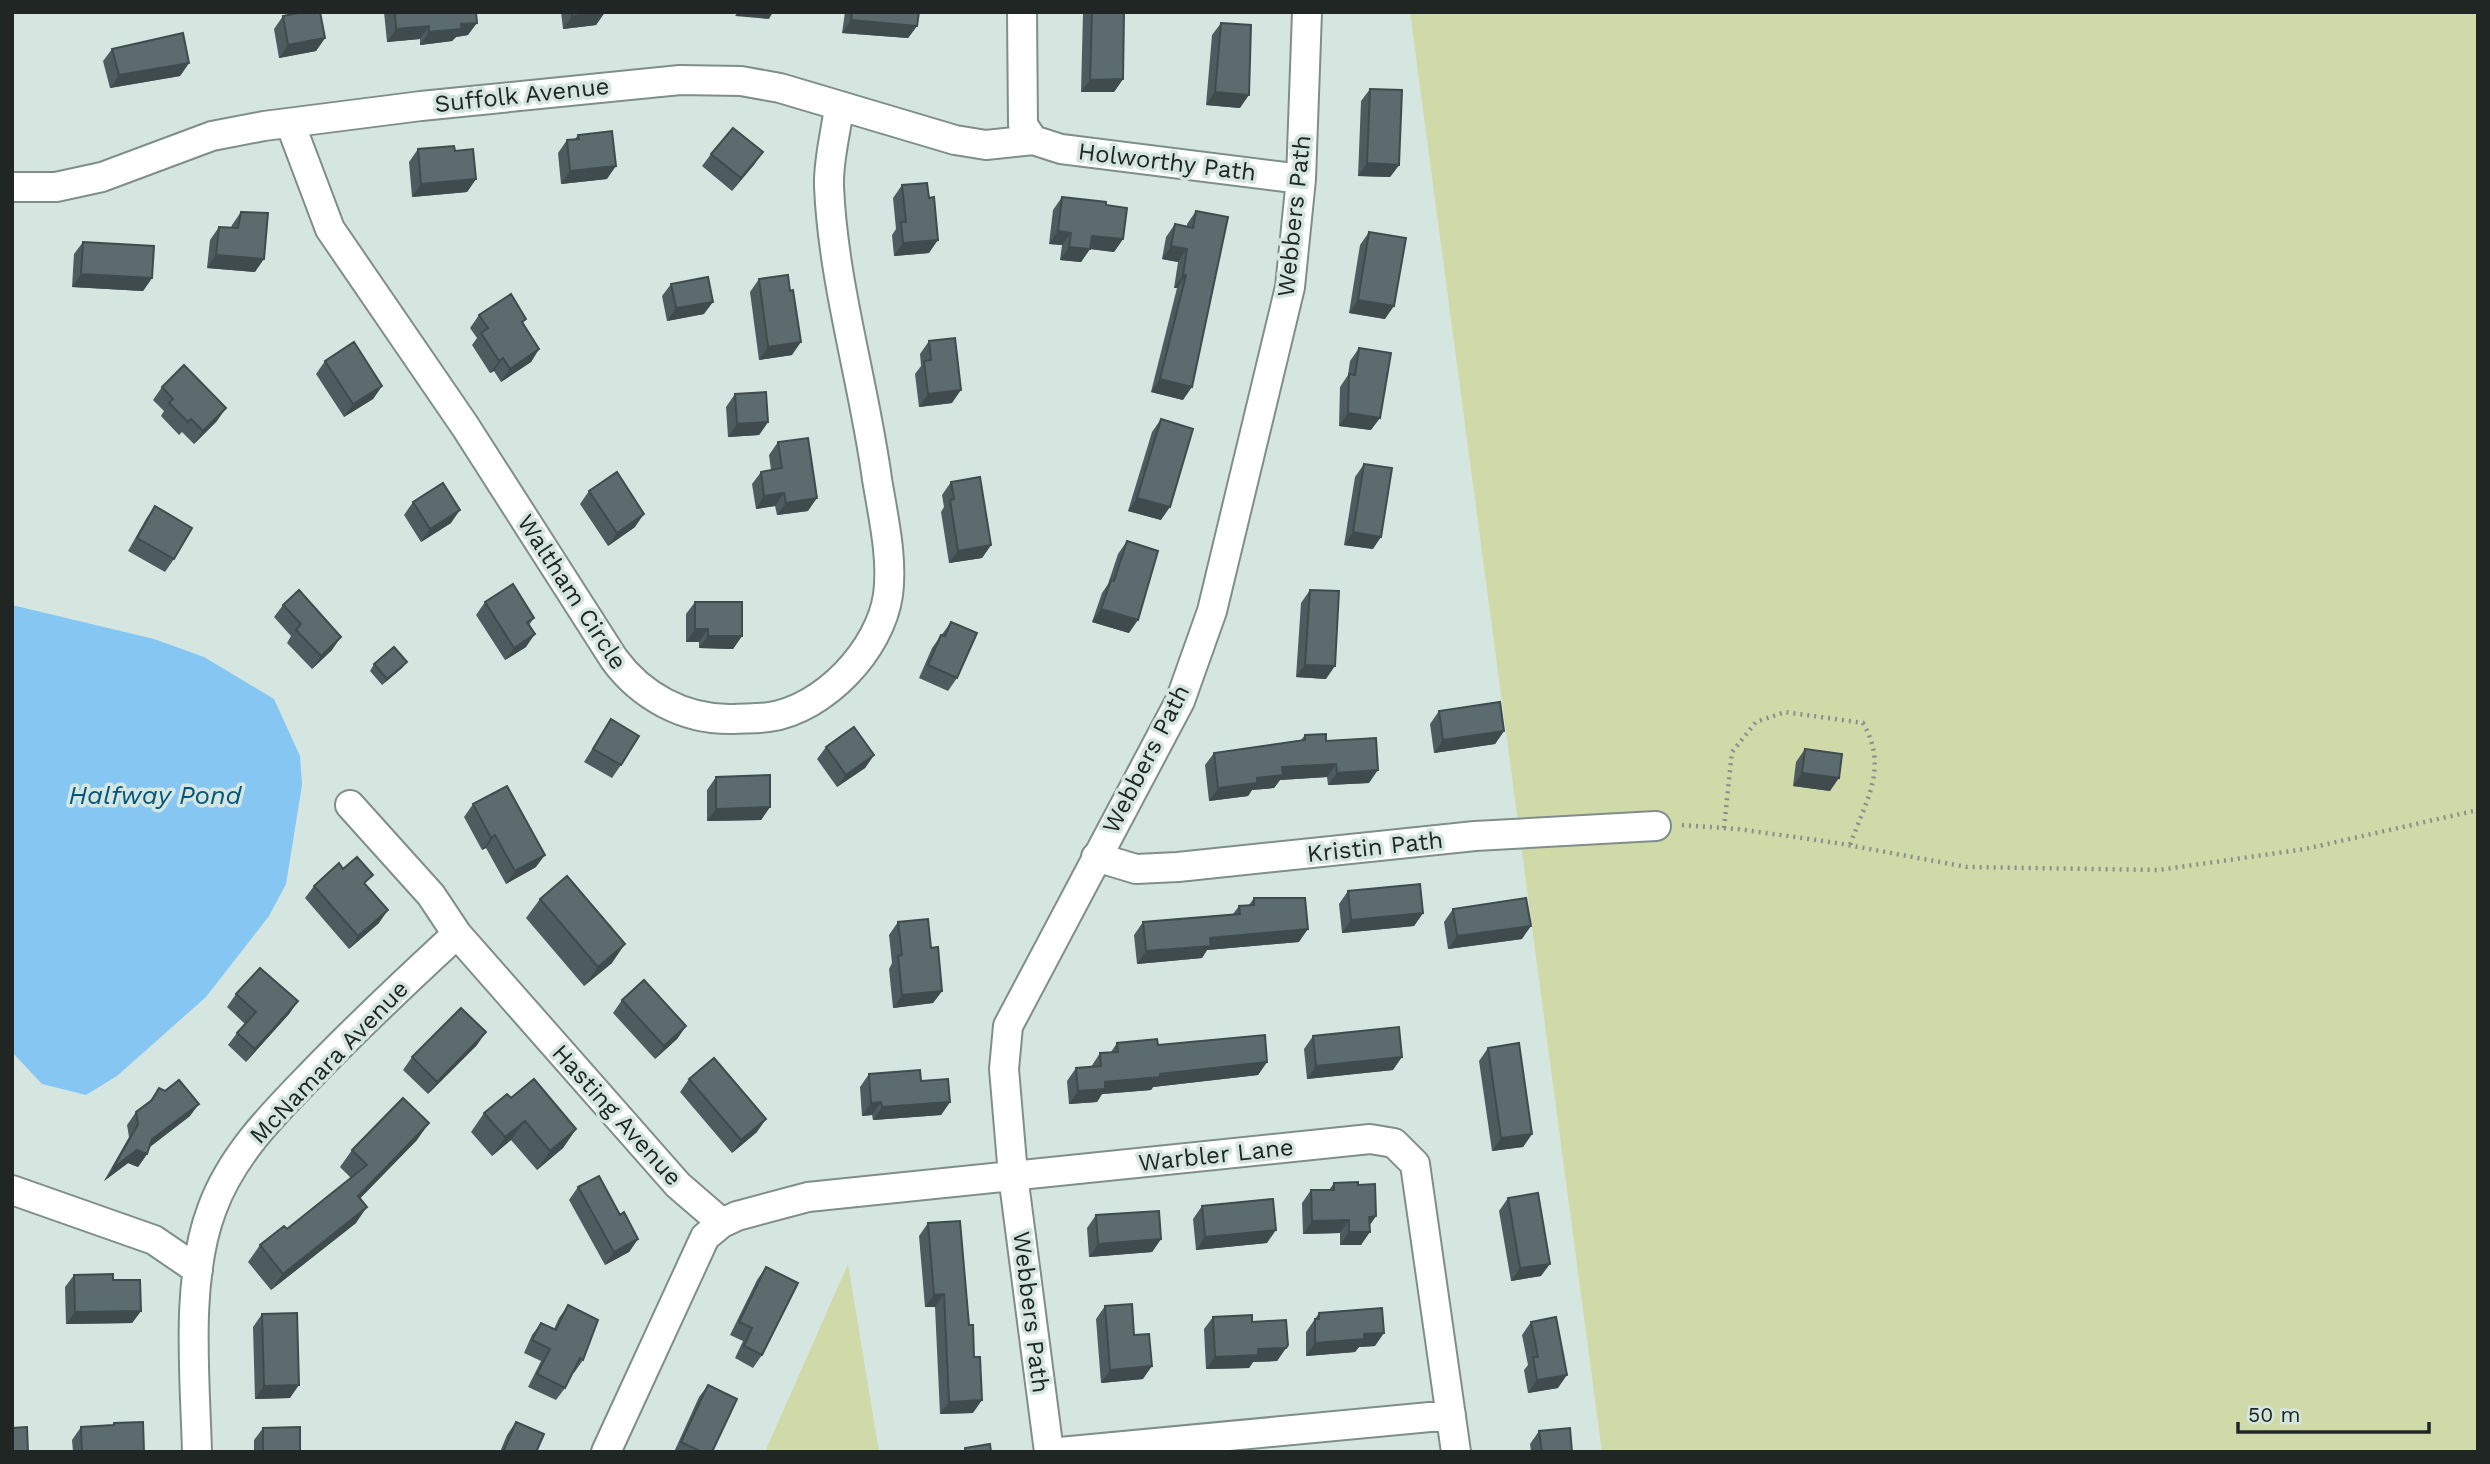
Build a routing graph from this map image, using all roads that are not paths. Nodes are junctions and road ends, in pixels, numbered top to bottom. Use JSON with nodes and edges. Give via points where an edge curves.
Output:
{"nodes":[{"id":1,"x":1022,"y":12,"type":"edge"},
{"id":2,"x":1307,"y":12,"type":"edge"},
{"id":3,"x":839,"y":107,"type":"junction"},
{"id":4,"x":290,"y":123,"type":"junction"},
{"id":5,"x":1033,"y":141,"type":"junction"},
{"id":6,"x":1301,"y":179,"type":"junction"},
{"id":7,"x":12,"y":187,"type":"edge"},
{"id":8,"x":351,"y":805,"type":"dead end"},
{"id":9,"x":1656,"y":826,"type":"road end"},
{"id":10,"x":1096,"y":857,"type":"junction"},
{"id":11,"x":457,"y":934,"type":"junction"},
{"id":12,"x":1013,"y":1175,"type":"junction"},
{"id":13,"x":12,"y":1190,"type":"edge"},
{"id":14,"x":722,"y":1223,"type":"junction"},
{"id":15,"x":198,"y":1270,"type":"junction"},
{"id":16,"x":1451,"y":1415,"type":"junction"},
{"id":17,"x":197,"y":1452,"type":"edge"},
{"id":18,"x":606,"y":1452,"type":"edge"},
{"id":19,"x":1049,"y":1452,"type":"edge"},
{"id":20,"x":1060,"y":1452,"type":"edge"},
{"id":21,"x":1456,"y":1452,"type":"edge"}],
"edges":[{"from":1,"to":5,"type":"street","via":[[1023,125]]},
{"from":2,"to":6,"type":"street","name":"Webbers Path"},
{"from":3,"to":4,"type":"street","name":"Suffolk Avenue","via":[[741,80],[680,80]]},
{"from":3,"to":4,"type":"street","name":"Waltham Circle","via":[[829,184],[887,546],[888,595],[876,635],[851,671],[809,702],[771,717],[723,719],[662,702],[639,688],[614,659],[465,426],[330,229]]},
{"from":3,"to":5,"type":"street","name":"Suffolk Avenue","via":[[955,141],[986,145]]},
{"from":4,"to":7,"type":"street","name":"Suffolk Avenue","via":[[212,136],[79,182]]},
{"from":5,"to":6,"type":"street","name":"Holworthy Path","via":[[1060,149]]},
{"from":6,"to":10,"type":"street","name":"Webbers Path","via":[[1290,287],[1212,611],[1180,701]]},
{"from":8,"to":11,"type":"street","name":"Hasting Avenue","via":[[431,895]]},
{"from":9,"to":10,"type":"street","name":"Kristin Path","via":[[1475,836],[1178,867],[1136,869]]},
{"from":10,"to":12,"type":"street","name":"Webbers Path","via":[[1008,1026],[1004,1069]]},
{"from":11,"to":14,"type":"street","name":"Hasting Avenue","via":[[678,1185]]},
{"from":11,"to":15,"type":"street","name":"McNamara Avenue","via":[[357,1026],[261,1127],[226,1177],[211,1211]]},
{"from":12,"to":14,"type":"street","name":"Warbler Lane","via":[[808,1197]]},
{"from":12,"to":16,"type":"street","name":"Warbler Lane","via":[[1370,1139],[1395,1143],[1415,1164]]},
{"from":12,"to":19,"type":"street","name":"Webbers Path"},
{"from":13,"to":15,"type":"street","via":[[154,1240]]},
{"from":14,"to":18,"type":"street","via":[[705,1237]]},
{"from":15,"to":17,"type":"street","name":"McNamara Avenue","via":[[194,1353]]},
{"from":16,"to":20,"type":"street"},
{"from":16,"to":21,"type":"street","name":"Warbler Lane"}]}
